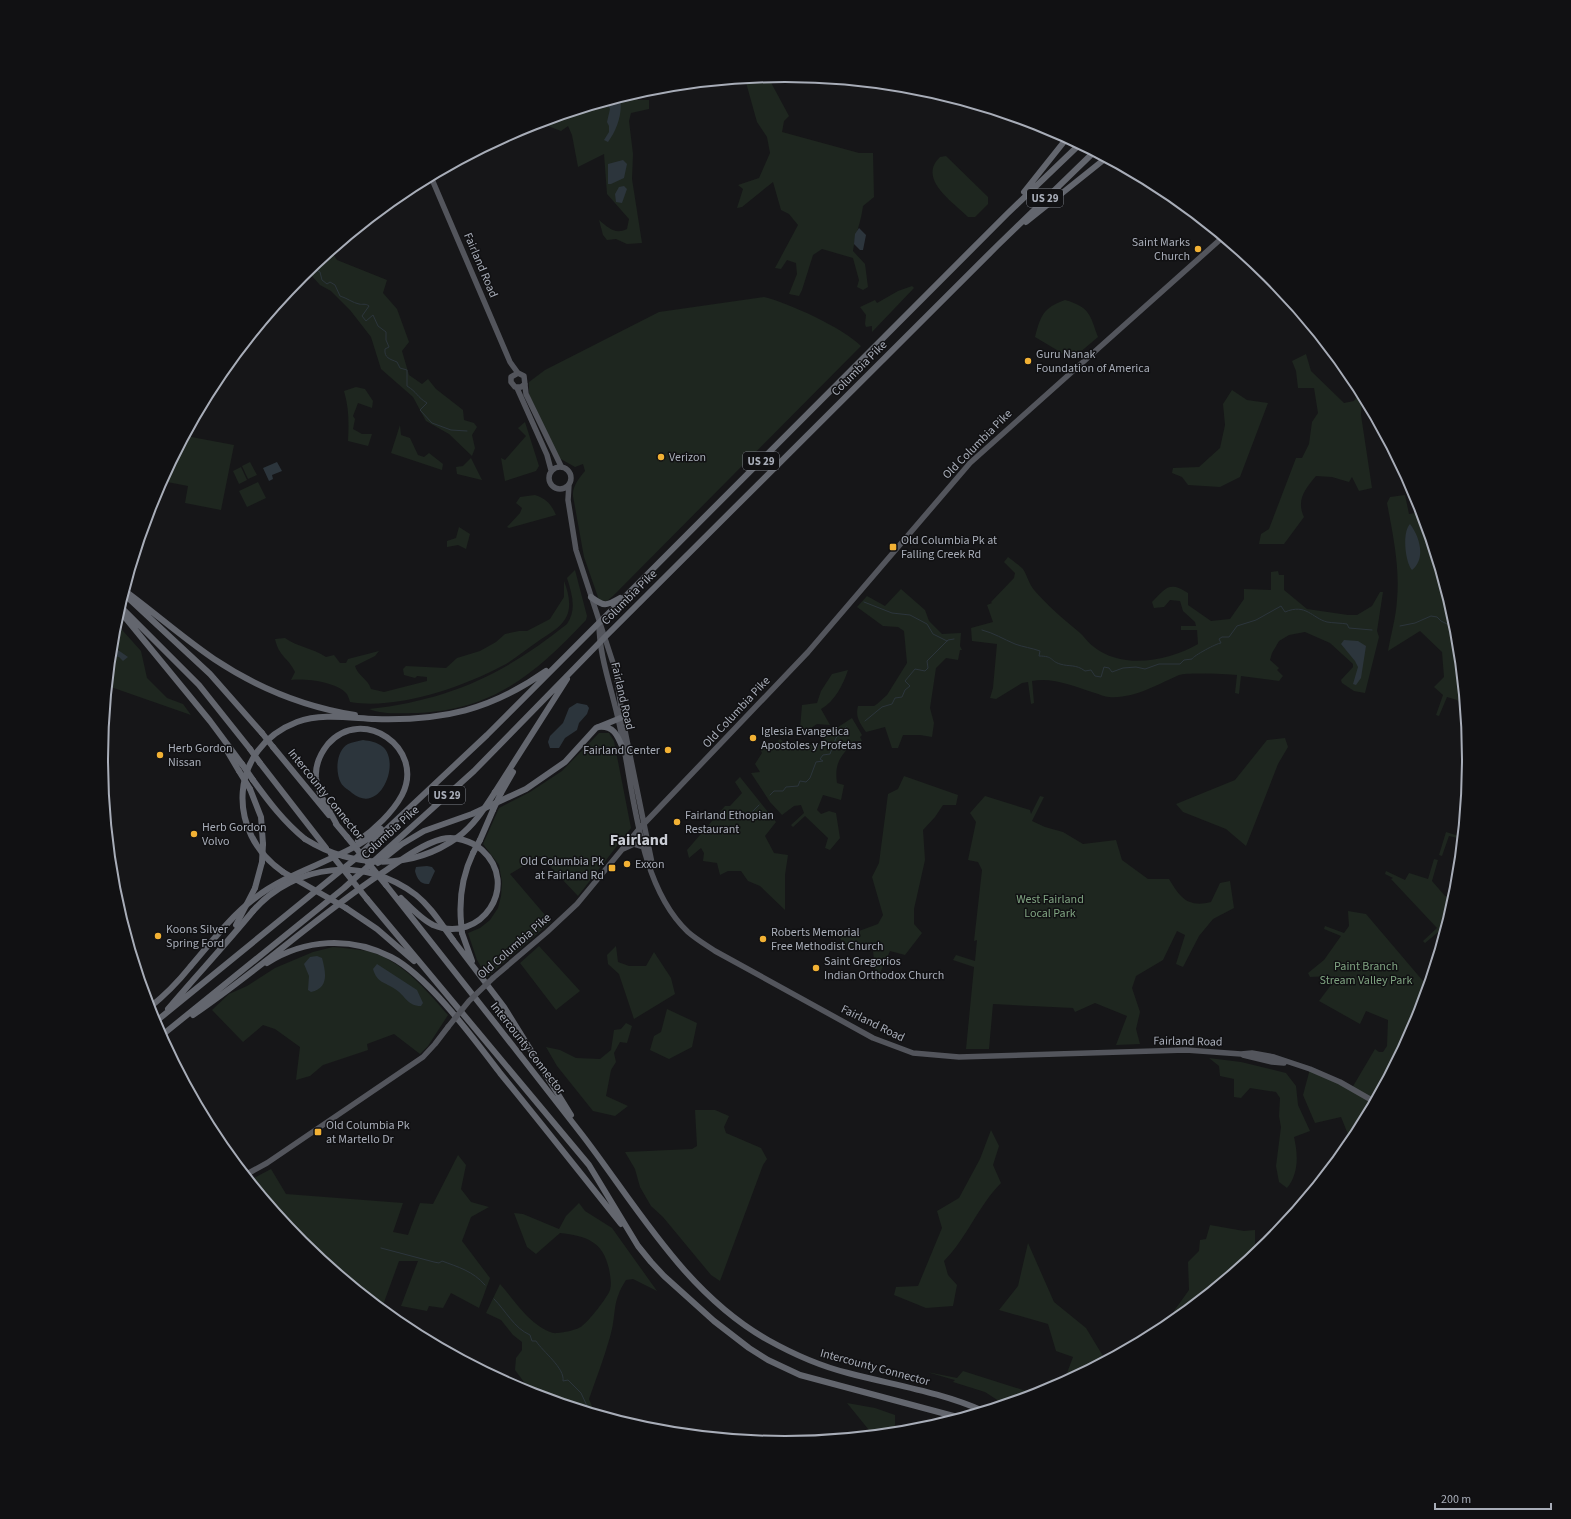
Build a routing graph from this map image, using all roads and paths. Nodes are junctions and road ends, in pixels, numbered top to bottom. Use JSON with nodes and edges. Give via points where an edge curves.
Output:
{"nodes":[{"id":1,"x":1064,"y":142,"type":"edge"},
{"id":2,"x":1076,"y":148,"type":"edge"},
{"id":3,"x":1091,"y":155,"type":"edge"},
{"id":4,"x":1102,"y":161,"type":"edge"},
{"id":5,"x":433,"y":182,"type":"edge"},
{"id":6,"x":1007,"y":214,"type":"junction"},
{"id":7,"x":1220,"y":240,"type":"edge"},
{"id":8,"x":997,"y":246,"type":"junction"},
{"id":9,"x":510,"y":362,"type":"junction"},
{"id":10,"x":518,"y":373,"type":"junction"},
{"id":11,"x":512,"y":376,"type":"junction"},
{"id":12,"x":525,"y":384,"type":"junction"},
{"id":13,"x":518,"y":388,"type":"junction"},
{"id":14,"x":561,"y":466,"type":"junction"},
{"id":15,"x":551,"y":470,"type":"junction"},
{"id":16,"x":569,"y":484,"type":"junction"},
{"id":17,"x":559,"y":489,"type":"junction"},
{"id":18,"x":568,"y":500,"type":"junction"},
{"id":19,"x":628,"y":593,"type":"junction"},
{"id":20,"x":129,"y":594,"type":"edge"},
{"id":21,"x":591,"y":597,"type":"junction"},
{"id":22,"x":128,"y":598,"type":"edge"},
{"id":23,"x":124,"y":612,"type":"edge"},
{"id":24,"x":124,"y":613,"type":"edge"},
{"id":25,"x":599,"y":622,"type":"junction"},
{"id":26,"x":605,"y":637,"type":"junction"},
{"id":27,"x":599,"y":643,"type":"junction"},
{"id":28,"x":561,"y":661,"type":"junction"},
{"id":29,"x":577,"y":666,"type":"junction"},
{"id":30,"x":202,"y":712,"type":"junction"},
{"id":31,"x":620,"y":718,"type":"junction"},
{"id":32,"x":388,"y":719,"type":"junction"},
{"id":33,"x":596,"y":728,"type":"junction"},
{"id":34,"x":624,"y":751,"type":"junction"},
{"id":35,"x":498,"y":793,"type":"junction"},
{"id":36,"x":398,"y":817,"type":"junction"},
{"id":37,"x":645,"y":823,"type":"junction"},
{"id":38,"x":338,"y":825,"type":"junction"},
{"id":39,"x":639,"y":829,"type":"junction"},
{"id":40,"x":644,"y":847,"type":"junction"},
{"id":41,"x":619,"y":851,"type":"junction"},
{"id":42,"x":339,"y":853,"type":"junction"},
{"id":43,"x":651,"y":867,"type":"junction"},
{"id":44,"x":386,"y":885,"type":"junction"},
{"id":45,"x":324,"y":904,"type":"junction"},
{"id":46,"x":213,"y":957,"type":"junction"},
{"id":47,"x":479,"y":975,"type":"junction"},
{"id":48,"x":242,"y":980,"type":"junction"},
{"id":49,"x":447,"y":994,"type":"junction"},
{"id":50,"x":154,"y":1003,"type":"edge"},
{"id":51,"x":159,"y":1017,"type":"edge"},
{"id":52,"x":160,"y":1018,"type":"edge"},
{"id":53,"x":166,"y":1032,"type":"edge"},
{"id":54,"x":166,"y":1032,"type":"edge"},
{"id":55,"x":1371,"y":1100,"type":"edge"},
{"id":56,"x":592,"y":1148,"type":"junction"},
{"id":57,"x":249,"y":1173,"type":"edge"},
{"id":58,"x":638,"y":1246,"type":"junction"},
{"id":59,"x":977,"y":1409,"type":"edge"},
{"id":60,"x":953,"y":1416,"type":"edge"}],
"edges":[{"from":1,"to":6,"type":"highway"},
{"from":2,"to":6,"type":"highway","name":"Columbia Pike","number":"US 29"},
{"from":3,"to":8,"type":"highway","name":"Columbia Pike","number":"US 29"},
{"from":4,"to":8,"type":"highway"},
{"from":5,"to":9,"type":"main road","name":"Fairland Road"},
{"from":6,"to":19,"type":"highway","name":"Columbia Pike","number":"US 29"},
{"from":7,"to":37,"type":"main road","name":"Old Columbia Pike","via":[[970,463],[808,652]]},
{"from":8,"to":26,"type":"highway","name":"Columbia Pike","number":"US 29"},
{"from":9,"to":10,"type":"main road","name":"Fairland Road"},
{"from":9,"to":11,"type":"main road","name":"Fairland Road"},
{"from":10,"to":11,"type":"main road"},
{"from":10,"to":12,"type":"main road","via":[[524,376]]},
{"from":11,"to":13,"type":"main road","via":[[512,384]]},
{"from":12,"to":13,"type":"main road"},
{"from":12,"to":14,"type":"main road","via":[[526,394]]},
{"from":13,"to":15,"type":"main road"},
{"from":14,"to":15,"type":"main road"},
{"from":14,"to":16,"type":"main road","via":[[568,469],[571,474]]},
{"from":15,"to":17,"type":"main road","via":[[550,482]]},
{"from":16,"to":17,"type":"main road"},
{"from":16,"to":18,"type":"main road","name":"Fairland Road"},
{"from":17,"to":18,"type":"main road"},
{"from":18,"to":21,"type":"main road","name":"Fairland Road","via":[[576,550]]},
{"from":19,"to":21,"type":"highway","via":[[605,605]]},
{"from":19,"to":25,"type":"highway","name":"Columbia Pike","number":"US 29"},
{"from":20,"to":32,"type":"highway","via":[[214,659],[261,685],[329,710]]},
{"from":21,"to":25,"type":"main road","name":"Fairland Road"},
{"from":22,"to":38,"type":"highway","name":"Intercounty Connector","bridge":true,"via":[[210,674]]},
{"from":23,"to":49,"type":"highway","bridge":true,"via":[[199,685],[326,848]]},
{"from":24,"to":30,"type":"highway"},
{"from":25,"to":26,"type":"main road","name":"Fairland Road"},
{"from":25,"to":27,"type":"main road","name":"Fairland Road"},
{"from":25,"to":28,"type":"highway","name":"Columbia Pike","number":"US 29"},
{"from":26,"to":27,"type":"highway","name":"Columbia Pike","number":"US 29"},
{"from":26,"to":31,"type":"main road","name":"Fairland Road","via":[[616,672]]},
{"from":27,"to":29,"type":"highway","name":"Columbia Pike","number":"US 29"},
{"from":27,"to":31,"type":"main road","name":"Fairland Road"},
{"from":28,"to":32,"type":"highway","via":[[522,687],[479,707],[451,715],[420,719]]},
{"from":28,"to":36,"type":"highway","name":"Columbia Pike","number":"US 29"},
{"from":29,"to":35,"type":"highway","via":[[532,733]]},
{"from":29,"to":45,"type":"highway","name":"Columbia Pike","number":"US 29","via":[[474,771]]},
{"from":30,"to":35,"type":"highway","bridge":true,"via":[[289,827],[304,839],[332,854],[359,861],[389,862],[415,858],[436,850],[458,837]]},
{"from":30,"to":46,"type":"highway","bridge":true,"via":[[250,789],[261,817],[264,844],[255,888],[236,925]]},
{"from":31,"to":33,"type":"highway"},
{"from":31,"to":34,"type":"main road","name":"Fairland Road"},
{"from":31,"to":37,"type":"main road","name":"Fairland Road"},
{"from":32,"to":49,"type":"highway","bridge":true,"via":[[307,719],[283,729],[268,740],[254,758],[246,777],[243,815],[258,850],[269,862],[377,929],[407,954]]},
{"from":33,"to":34,"type":"highway","via":[[604,727],[617,733]]},
{"from":33,"to":45,"type":"highway","via":[[565,762],[526,789],[472,814],[424,831],[402,844],[337,897]]},
{"from":34,"to":39,"type":"main road","name":"Fairland Road"},
{"from":35,"to":47,"type":"highway","bridge":true,"via":[[463,880],[459,902],[462,934]]},
{"from":36,"to":42,"type":"highway","via":[[363,842]]},
{"from":36,"to":52,"type":"highway","name":"Columbia Pike","number":"US 29","via":[[314,894]]},
{"from":37,"to":39,"type":"main road","name":"Old Columbia Pike"},
{"from":37,"to":43,"type":"main road","name":"Fairland Road"},
{"from":38,"to":42,"type":"highway","via":[[320,792],[316,779],[318,760],[323,750],[338,735],[349,731],[372,730],[383,734],[401,749],[407,782],[402,795],[378,824]]},
{"from":38,"to":44,"type":"highway","name":"Intercounty Connector","bridge":true},
{"from":39,"to":40,"type":"main road","name":"Fairland Road"},
{"from":39,"to":41,"type":"main road","name":"Old Columbia Pike"},
{"from":40,"to":41,"type":"main road","via":[[634,844]]},
{"from":40,"to":43,"type":"main road","name":"Fairland Road","via":[[647,863]]},
{"from":41,"to":57,"type":"main road","name":"Old Columbia Pike","bridge":true,"via":[[577,904],[469,1001],[423,1057]]},
{"from":42,"to":50,"type":"highway","via":[[276,883],[254,898]]},
{"from":43,"to":55,"type":"main road","name":"Fairland Road","via":[[668,906],[680,923],[697,939],[873,1038],[898,1048],[927,1055],[959,1057],[1186,1050],[1252,1053],[1274,1057],[1340,1082]]},
{"from":44,"to":48,"type":"highway","via":[[420,916],[432,924],[451,929],[470,926],[481,920],[493,905],[498,884],[494,864],[481,848],[464,840],[442,839],[414,852],[366,884]]},
{"from":44,"to":56,"type":"highway","name":"Intercounty Connector"},
{"from":45,"to":53,"type":"highway","name":"Columbia Pike","number":"US 29"},
{"from":46,"to":47,"type":"highway","bridge":true,"via":[[271,894],[301,876],[335,869],[370,872],[396,882],[415,895],[431,910]]},
{"from":46,"to":51,"type":"highway"},
{"from":47,"to":56,"type":"highway","via":[[504,1006]]},
{"from":48,"to":54,"type":"highway"},
{"from":48,"to":58,"type":"highway","via":[[281,954],[317,943],[341,943],[375,949],[404,965],[431,990],[468,1032]]},
{"from":49,"to":58,"type":"highway","via":[[589,1165]]},
{"from":56,"to":59,"type":"highway","name":"Intercounty Connector","via":[[675,1261],[715,1300],[755,1332],[816,1363],[940,1396]]},
{"from":58,"to":60,"type":"highway","via":[[664,1276],[714,1320],[768,1360],[800,1375]]}]}
